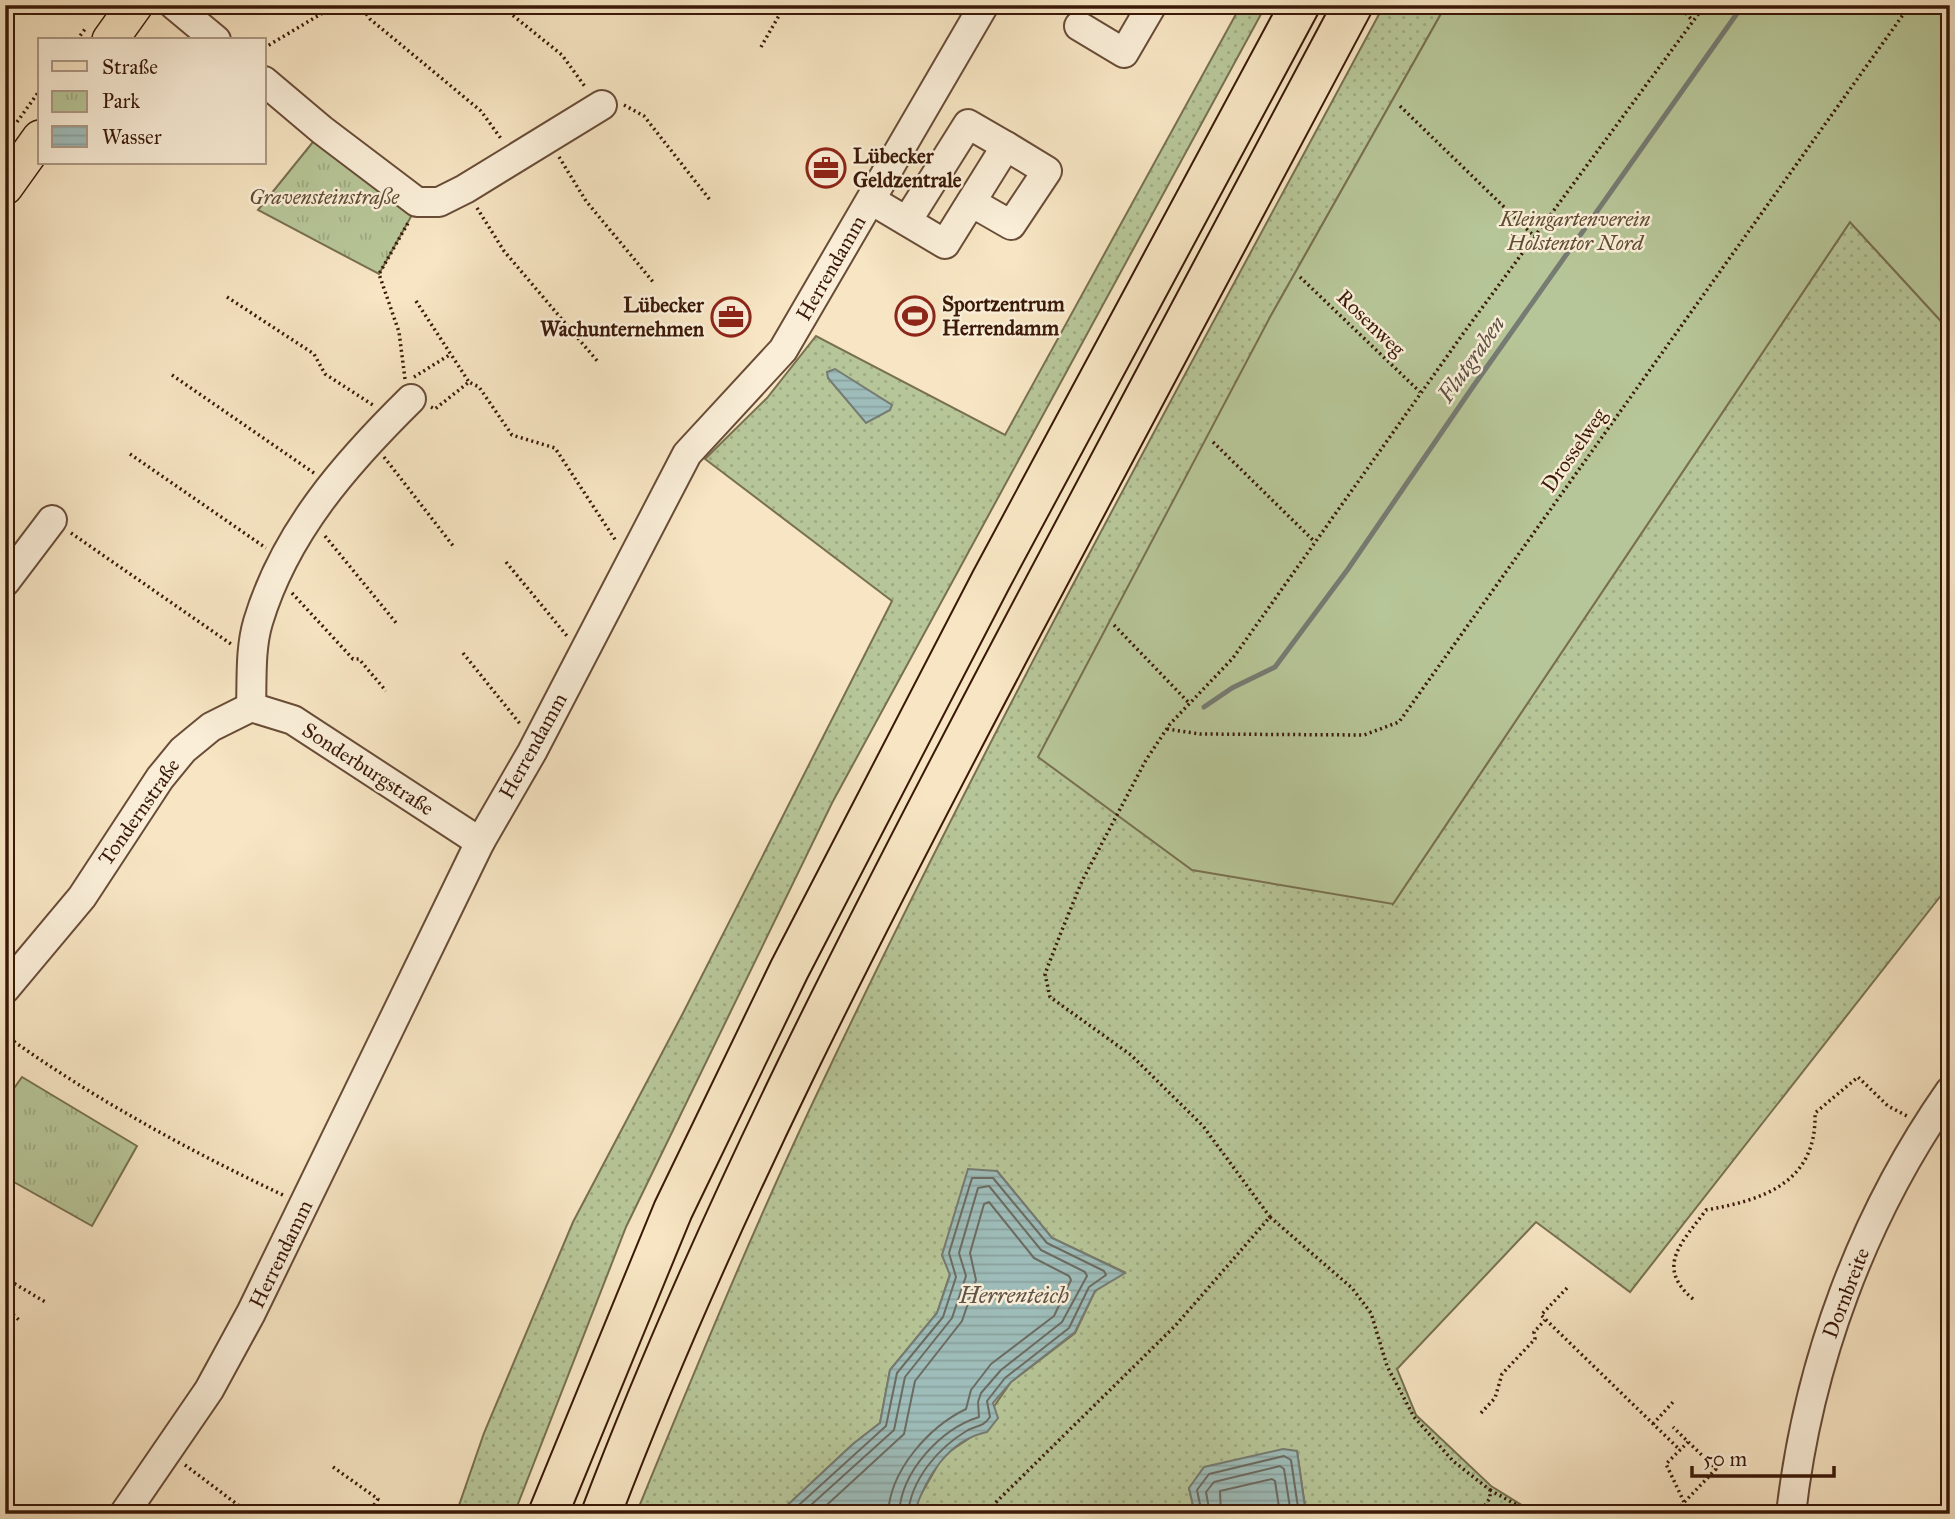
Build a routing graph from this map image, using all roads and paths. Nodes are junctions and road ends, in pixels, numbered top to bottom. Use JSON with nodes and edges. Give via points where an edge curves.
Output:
{"nodes":[{"id":1,"x":135,"y":5,"type":"edge"},
{"id":2,"x":174,"y":5,"type":"edge"},
{"id":3,"x":336,"y":5,"type":"edge"},
{"id":4,"x":360,"y":5,"type":"edge"},
{"id":5,"x":500,"y":5,"type":"edge"},
{"id":6,"x":711,"y":5,"type":"edge"},
{"id":7,"x":785,"y":5,"type":"edge"},
{"id":8,"x":984,"y":5,"type":"edge"},
{"id":9,"x":1152,"y":5,"type":"edge"},
{"id":10,"x":1300,"y":5,"type":"edge"},
{"id":11,"x":1353,"y":5,"type":"edge"},
{"id":12,"x":1678,"y":5,"type":"edge"},
{"id":13,"x":1705,"y":5,"type":"edge"},
{"id":14,"x":1910,"y":5,"type":"edge"},
{"id":15,"x":707,"y":11,"type":"dead end"},
{"id":16,"x":1693,"y":21,"type":"junction"},
{"id":17,"x":1079,"y":26,"type":"dead end"},
{"id":18,"x":111,"y":38,"type":"edge"},
{"id":19,"x":214,"y":38,"type":"edge"},
{"id":20,"x":266,"y":47,"type":"edge"},
{"id":21,"x":761,"y":47,"type":"dead end"},
{"id":22,"x":266,"y":83,"type":"edge"},
{"id":23,"x":38,"y":96,"type":"edge"},
{"id":24,"x":601,"y":105,"type":"junction"},
{"id":25,"x":1400,"y":106,"type":"dead end"},
{"id":26,"x":26,"y":133,"type":"edge"},
{"id":27,"x":547,"y":138,"type":"junction"},
{"id":28,"x":1006,"y":146,"type":"junction"},
{"id":29,"x":514,"y":158,"type":"junction"},
{"id":30,"x":5,"y":187,"type":"edge"},
{"id":31,"x":465,"y":189,"type":"junction"},
{"id":32,"x":710,"y":200,"type":"dead end"},
{"id":33,"x":871,"y":200,"type":"junction"},
{"id":34,"x":417,"y":202,"type":"junction"},
{"id":35,"x":971,"y":202,"type":"junction"},
{"id":36,"x":906,"y":221,"type":"junction"},
{"id":37,"x":1535,"y":237,"type":"junction"},
{"id":38,"x":1300,"y":276,"type":"dead end"},
{"id":39,"x":654,"y":283,"type":"dead end"},
{"id":40,"x":227,"y":297,"type":"dead end"},
{"id":41,"x":416,"y":301,"type":"dead end"},
{"id":42,"x":451,"y":354,"type":"junction"},
{"id":43,"x":599,"y":363,"type":"dead end"},
{"id":44,"x":172,"y":375,"type":"dead end"},
{"id":45,"x":470,"y":382,"type":"junction"},
{"id":46,"x":1421,"y":392,"type":"junction"},
{"id":47,"x":401,"y":408,"type":"junction"},
{"id":48,"x":370,"y":439,"type":"junction"},
{"id":49,"x":1213,"y":442,"type":"dead end"},
{"id":50,"x":130,"y":454,"type":"dead end"},
{"id":51,"x":331,"y":485,"type":"junction"},
{"id":52,"x":309,"y":515,"type":"junction"},
{"id":53,"x":52,"y":520,"type":"joint"},
{"id":54,"x":1315,"y":542,"type":"junction"},
{"id":55,"x":454,"y":547,"type":"dead end"},
{"id":56,"x":630,"y":561,"type":"junction"},
{"id":57,"x":506,"y":562,"type":"dead end"},
{"id":58,"x":280,"y":569,"type":"junction"},
{"id":59,"x":5,"y":582,"type":"edge"},
{"id":60,"x":397,"y":624,"type":"dead end"},
{"id":61,"x":1114,"y":625,"type":"dead end"},
{"id":62,"x":463,"y":653,"type":"dead end"},
{"id":63,"x":582,"y":654,"type":"junction"},
{"id":64,"x":252,"y":659,"type":"junction"},
{"id":65,"x":386,"y":691,"type":"dead end"},
{"id":66,"x":1190,"y":704,"type":"junction"},
{"id":67,"x":251,"y":707,"type":"junction"},
{"id":68,"x":1167,"y":729,"type":"junction"},
{"id":69,"x":536,"y":743,"type":"junction"},
{"id":70,"x":480,"y":842,"type":"junction"},
{"id":71,"x":5,"y":989,"type":"edge"},
{"id":72,"x":5,"y":1034,"type":"edge"},
{"id":73,"x":1950,"y":1091,"type":"edge"},
{"id":74,"x":1927,"y":1126,"type":"junction"},
{"id":75,"x":741,"y":1185,"type":"junction"},
{"id":76,"x":305,"y":1205,"type":"junction"},
{"id":77,"x":1270,"y":1216,"type":"junction"},
{"id":78,"x":5,"y":1278,"type":"edge"},
{"id":79,"x":1567,"y":1287,"type":"dead end"},
{"id":80,"x":1693,"y":1300,"type":"dead end"},
{"id":81,"x":47,"y":1303,"type":"dead end"},
{"id":82,"x":5,"y":1307,"type":"edge"},
{"id":83,"x":19,"y":1320,"type":"dead end"},
{"id":84,"x":1546,"y":1320,"type":"junction"},
{"id":85,"x":5,"y":1324,"type":"edge"},
{"id":86,"x":5,"y":1342,"type":"edge"},
{"id":87,"x":1674,"y":1401,"type":"dead end"},
{"id":88,"x":1481,"y":1413,"type":"dead end"},
{"id":89,"x":1653,"y":1424,"type":"junction"},
{"id":90,"x":1673,"y":1427,"type":"dead end"},
{"id":91,"x":1688,"y":1442,"type":"junction"},
{"id":92,"x":1680,"y":1450,"type":"junction"},
{"id":93,"x":168,"y":1451,"type":"junction"},
{"id":94,"x":333,"y":1467,"type":"dead end"},
{"id":95,"x":1490,"y":1490,"type":"junction"},
{"id":96,"x":1684,"y":1502,"type":"junction"},
{"id":97,"x":124,"y":1514,"type":"edge"},
{"id":98,"x":250,"y":1514,"type":"edge"},
{"id":99,"x":368,"y":1514,"type":"edge"},
{"id":100,"x":548,"y":1514,"type":"edge"},
{"id":101,"x":601,"y":1514,"type":"edge"},
{"id":102,"x":625,"y":1514,"type":"edge"},
{"id":103,"x":984,"y":1514,"type":"edge"},
{"id":104,"x":1479,"y":1514,"type":"edge"},
{"id":105,"x":1533,"y":1514,"type":"edge"},
{"id":106,"x":1673,"y":1514,"type":"edge"},
{"id":107,"x":1791,"y":1514,"type":"edge"}],
"edges":[{"from":1,"to":18,"type":"main road"},
{"from":2,"to":19,"type":"street"},
{"from":3,"to":20,"type":"path"},
{"from":4,"to":29,"type":"path","via":[[370,19],[481,110]]},
{"from":5,"to":24,"type":"path","via":[[562,55]]},
{"from":6,"to":15,"type":"path"},
{"from":7,"to":21,"type":"path"},
{"from":8,"to":33,"type":"street","name":"Herrendamm"},
{"from":9,"to":17,"type":"street","via":[[1124,52]]},
{"from":10,"to":100,"type":"highway","via":[[991,580],[789,970],[673,1210]]},
{"from":11,"to":75,"type":"highway","via":[[883,891]]},
{"from":12,"to":16,"type":"path"},
{"from":13,"to":16,"type":"path"},
{"from":14,"to":68,"type":"path","name":"Drosselweg","via":[[1399,722],[1364,735],[1200,734]]},
{"from":16,"to":37,"type":"path"},
{"from":22,"to":34,"type":"street"},
{"from":23,"to":26,"type":"path"},
{"from":24,"to":27,"type":"street"},
{"from":24,"to":32,"type":"path","via":[[622,104],[644,116]]},
{"from":25,"to":37,"type":"path"},
{"from":26,"to":30,"type":"main road"},
{"from":27,"to":29,"type":"street"},
{"from":27,"to":39,"type":"path","via":[[586,201]]},
{"from":28,"to":35,"type":"street"},
{"from":28,"to":35,"type":"street","via":[[1047,171],[1011,225]]},
{"from":28,"to":36,"type":"street","via":[[968,124]]},
{"from":29,"to":31,"type":"street"},
{"from":31,"to":34,"type":"street","via":[[439,202]]},
{"from":31,"to":43,"type":"path","via":[[504,251]]},
{"from":33,"to":36,"type":"street"},
{"from":33,"to":56,"type":"street","name":"Herrendamm","via":[[783,350],[687,454]]},
{"from":34,"to":42,"type":"path","via":[[379,274],[399,332],[406,383]]},
{"from":35,"to":36,"type":"street","via":[[945,244]]},
{"from":37,"to":46,"type":"path"},
{"from":38,"to":46,"type":"path","name":"Rosenweg"},
{"from":40,"to":47,"type":"path","via":[[314,354],[325,374]]},
{"from":41,"to":42,"type":"path"},
{"from":42,"to":45,"type":"path"},
{"from":44,"to":51,"type":"path"},
{"from":45,"to":47,"type":"path","via":[[435,409]]},
{"from":45,"to":56,"type":"path","via":[[479,387],[512,435],[555,448]]},
{"from":46,"to":54,"type":"path"},
{"from":47,"to":48,"type":"street"},
{"from":48,"to":51,"type":"street"},
{"from":48,"to":55,"type":"path"},
{"from":49,"to":54,"type":"path"},
{"from":50,"to":58,"type":"path"},
{"from":51,"to":52,"type":"street"},
{"from":52,"to":58,"type":"street"},
{"from":52,"to":60,"type":"path"},
{"from":53,"to":59,"type":"street"},
{"from":53,"to":64,"type":"path"},
{"from":54,"to":66,"type":"path","via":[[1233,658]]},
{"from":56,"to":63,"type":"street","name":"Herrendamm"},
{"from":57,"to":63,"type":"path"},
{"from":58,"to":64,"type":"street","via":[[258,623]]},
{"from":58,"to":65,"type":"path","via":[[353,659],[359,659]]},
{"from":61,"to":66,"type":"path"},
{"from":62,"to":69,"type":"path"},
{"from":63,"to":69,"type":"street","name":"Herrendamm"},
{"from":64,"to":67,"type":"street"},
{"from":66,"to":68,"type":"path"},
{"from":67,"to":70,"type":"street","name":"Sonderburgstraße","via":[[293,720]]},
{"from":67,"to":71,"type":"street","name":"Tondernstraße","via":[[211,727],[183,750],[82,897]]},
{"from":68,"to":77,"type":"path","via":[[1104,836],[1045,974],[1051,997],[1131,1055],[1203,1126]]},
{"from":69,"to":70,"type":"street","name":"Herrendamm"},
{"from":70,"to":76,"type":"street","name":"Herrendamm"},
{"from":72,"to":76,"type":"path","via":[[122,1110],[216,1163]]},
{"from":73,"to":74,"type":"street","name":"Dornbreite"},
{"from":74,"to":80,"type":"path","via":[[1888,1106],[1858,1077],[1815,1113],[1815,1132],[1805,1158],[1789,1180],[1752,1202],[1706,1210],[1672,1264],[1680,1288]]},
{"from":74,"to":107,"type":"street","name":"Dornbreite","via":[[1854,1266],[1817,1369]]},
{"from":75,"to":101,"type":"highway","via":[[672,1338]]},
{"from":75,"to":102,"type":"highway"},
{"from":76,"to":93,"type":"street","name":"Herrendamm","via":[[209,1390]]},
{"from":77,"to":95,"type":"path","via":[[1352,1288],[1371,1313],[1387,1366],[1414,1417],[1453,1461]]},
{"from":77,"to":103,"type":"path","via":[[1175,1326]]},
{"from":78,"to":81,"type":"path"},
{"from":79,"to":84,"type":"path","via":[[1541,1315]]},
{"from":82,"to":83,"type":"path"},
{"from":84,"to":88,"type":"path","via":[[1502,1374],[1495,1398]]},
{"from":84,"to":89,"type":"path"},
{"from":85,"to":86,"type":"path","via":[[10,1333]]},
{"from":87,"to":89,"type":"path"},
{"from":89,"to":92,"type":"path"},
{"from":90,"to":91,"type":"path"},
{"from":91,"to":92,"type":"path"},
{"from":91,"to":96,"type":"path","via":[[1716,1469]]},
{"from":92,"to":96,"type":"path","via":[[1667,1464]]},
{"from":93,"to":97,"type":"street","name":"Herrendamm"},
{"from":93,"to":98,"type":"path"},
{"from":94,"to":99,"type":"path","via":[[378,1499]]},
{"from":95,"to":104,"type":"path"},
{"from":95,"to":105,"type":"path"},
{"from":96,"to":106,"type":"path"}]}
